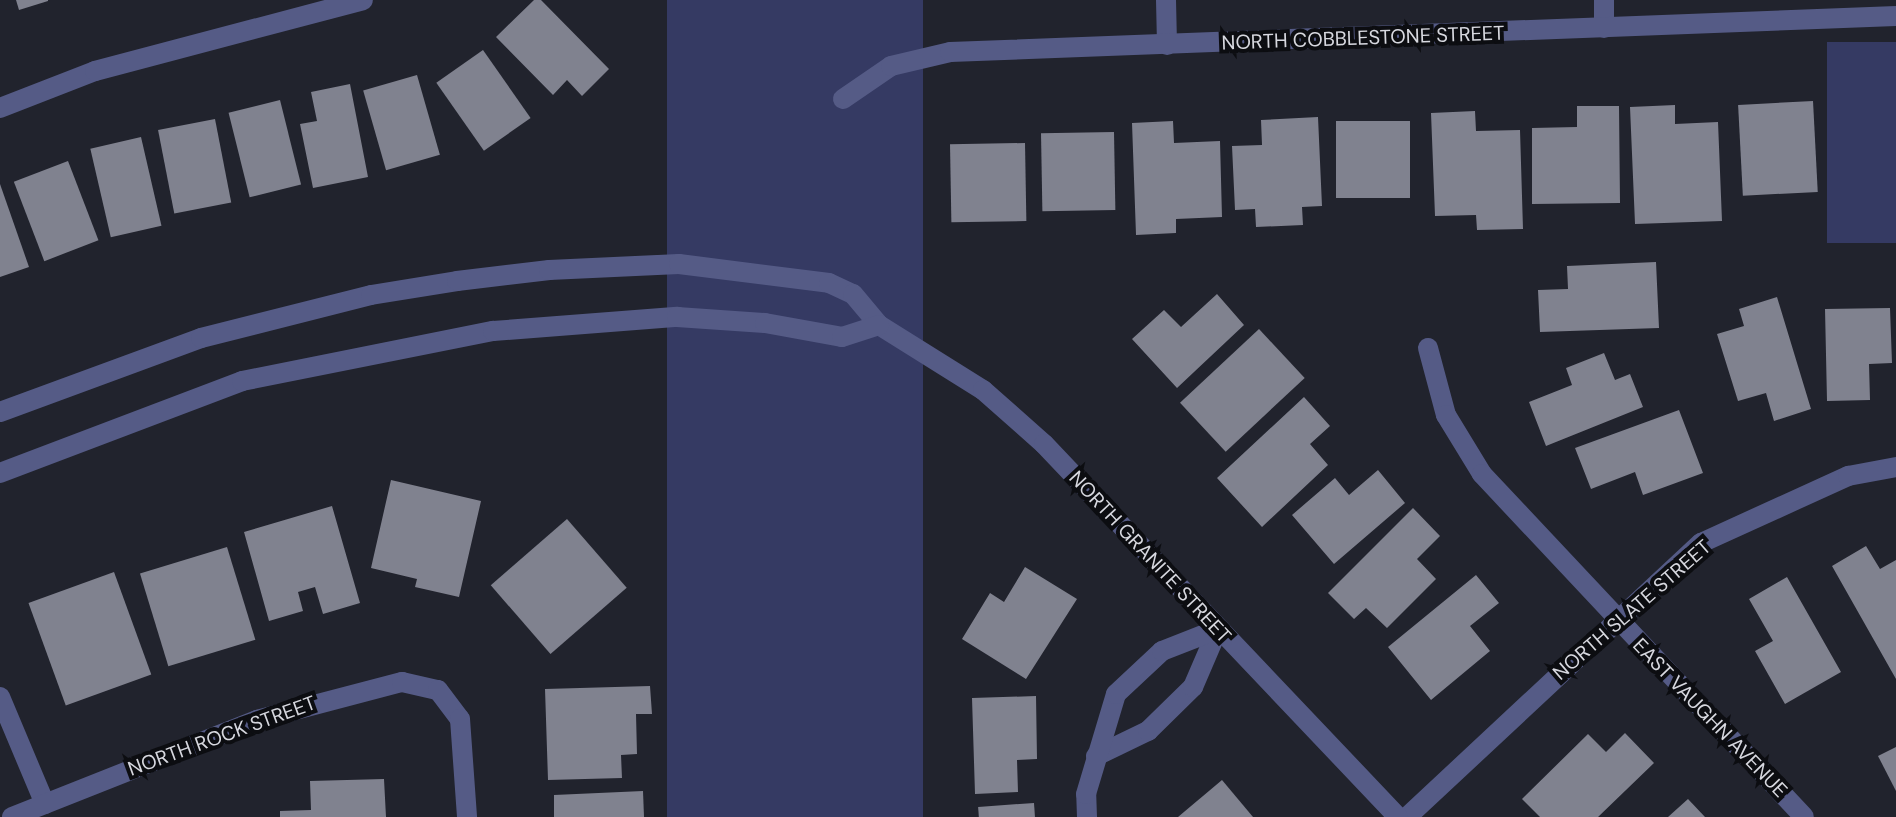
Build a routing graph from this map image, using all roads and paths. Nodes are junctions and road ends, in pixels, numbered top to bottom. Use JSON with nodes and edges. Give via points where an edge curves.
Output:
{"nodes":[{"id":1,"x":363,"y":0,"type":"edge"},
{"id":2,"x":1166,"y":0,"type":"edge"},
{"id":3,"x":1604,"y":0,"type":"edge"},
{"id":4,"x":1896,"y":16,"type":"edge"},
{"id":5,"x":1604,"y":28,"type":"junction"},
{"id":6,"x":1167,"y":45,"type":"junction"},
{"id":7,"x":843,"y":99,"type":"dead end"},
{"id":8,"x":0,"y":108,"type":"edge"},
{"id":9,"x":879,"y":325,"type":"junction"},
{"id":10,"x":1428,"y":348,"type":"dead end"},
{"id":11,"x":0,"y":412,"type":"edge"},
{"id":12,"x":1896,"y":467,"type":"edge"},
{"id":13,"x":0,"y":473,"type":"edge"},
{"id":14,"x":1617,"y":620,"type":"junction"},
{"id":15,"x":1218,"y":629,"type":"junction"},
{"id":16,"x":0,"y":697,"type":"edge"},
{"id":17,"x":1096,"y":756,"type":"junction"},
{"id":18,"x":45,"y":804,"type":"junction"},
{"id":19,"x":12,"y":817,"type":"edge"},
{"id":20,"x":467,"y":817,"type":"edge"},
{"id":21,"x":1087,"y":817,"type":"edge"},
{"id":22,"x":1398,"y":817,"type":"edge"},
{"id":23,"x":1407,"y":817,"type":"edge"},
{"id":24,"x":1804,"y":817,"type":"edge"}],
"edges":[{"from":1,"to":8,"type":"street","via":[[95,71]]},
{"from":2,"to":6,"type":"street"},
{"from":3,"to":5,"type":"street"},
{"from":4,"to":5,"type":"street","name":"NORTH COBBLESTONE STREET"},
{"from":5,"to":6,"type":"street","name":"NORTH COBBLESTONE STREET"},
{"from":6,"to":7,"type":"street","name":"NORTH COBBLESTONE STREET","via":[[932,55],[891,66]]},
{"from":9,"to":11,"type":"street","name":"NORTH GRANITE STREET","via":[[853,294],[829,283],[679,264],[549,270],[371,295],[201,338]]},
{"from":9,"to":13,"type":"street","via":[[842,337],[765,323],[677,317],[493,331],[324,362],[167,406]]},
{"from":9,"to":15,"type":"street","name":"NORTH GRANITE STREET","via":[[948,365],[1014,416]]},
{"from":10,"to":14,"type":"street","name":"EAST VAUGHN AVENUE","via":[[1434,382],[1462,447]]},
{"from":12,"to":14,"type":"street","name":"NORTH SLATE STREET","via":[[1848,476],[1701,543]]},
{"from":14,"to":23,"type":"street","name":"NORTH SLATE STREET"},
{"from":14,"to":24,"type":"street","name":"EAST VAUGHN AVENUE"},
{"from":15,"to":17,"type":"street","via":[[1193,687],[1148,731]]},
{"from":15,"to":17,"type":"street","via":[[1162,651],[1116,694]]},
{"from":15,"to":22,"type":"street","name":"NORTH GRANITE STREET"},
{"from":16,"to":18,"type":"street"},
{"from":17,"to":21,"type":"street"},
{"from":18,"to":19,"type":"street","name":"NORTH ROCK STREET"},
{"from":18,"to":20,"type":"street","name":"NORTH ROCK STREET","via":[[300,705],[385,684],[438,690],[451,702],[463,728]]}]}
